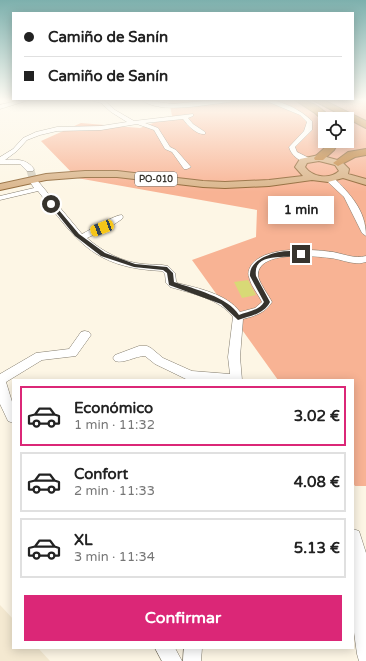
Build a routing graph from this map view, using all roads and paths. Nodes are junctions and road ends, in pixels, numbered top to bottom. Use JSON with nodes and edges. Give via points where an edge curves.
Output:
{"nodes":[{"id":1,"x":48,"y":131,"type":"edge"},
{"id":2,"x":157,"y":131,"type":"edge"},
{"id":3,"x":200,"y":131,"type":"edge"},
{"id":4,"x":308,"y":131,"type":"edge"},
{"id":5,"x":203,"y":133,"type":"dead end"},
{"id":6,"x":331,"y":148,"type":"edge"},
{"id":7,"x":366,"y":152,"type":"edge"},
{"id":8,"x":319,"y":158,"type":"junction"},
{"id":9,"x":0,"y":161,"type":"edge"},
{"id":10,"x":338,"y":163,"type":"junction"},
{"id":11,"x":303,"y":164,"type":"junction"},
{"id":12,"x":187,"y":167,"type":"dead end"},
{"id":13,"x":30,"y":169,"type":"dead end"},
{"id":14,"x":342,"y":175,"type":"junction"},
{"id":15,"x":313,"y":177,"type":"junction"},
{"id":16,"x":330,"y":179,"type":"junction"},
{"id":17,"x":0,"y":182,"type":"edge"},
{"id":18,"x":366,"y":182,"type":"edge"},
{"id":19,"x":0,"y":187,"type":"edge"},
{"id":20,"x":0,"y":198,"type":"edge"},
{"id":21,"x":119,"y":217,"type":"dead end"},
{"id":22,"x":366,"y":233,"type":"edge"},
{"id":23,"x":80,"y":238,"type":"junction"},
{"id":24,"x":366,"y":260,"type":"edge"},
{"id":25,"x":238,"y":318,"type":"junction"},
{"id":26,"x":85,"y":335,"type":"dead end"},
{"id":27,"x":120,"y":358,"type":"dead end"},
{"id":28,"x":224,"y":379,"type":"edge"},
{"id":29,"x":236,"y":379,"type":"edge"},
{"id":30,"x":0,"y":381,"type":"edge"},
{"id":31,"x":2,"y":398,"type":"edge"},
{"id":32,"x":12,"y":415,"type":"edge"},
{"id":33,"x":354,"y":540,"type":"edge"},
{"id":34,"x":165,"y":649,"type":"edge"},
{"id":35,"x":193,"y":649,"type":"edge"},
{"id":36,"x":366,"y":654,"type":"edge"},
{"id":37,"x":173,"y":661,"type":"edge"},
{"id":38,"x":192,"y":661,"type":"edge"}],
"edges":[{"from":1,"to":9,"type":"street","via":[[25,139]]},
{"from":2,"to":12,"type":"street","via":[[166,148],[174,151]]},
{"from":3,"to":5,"type":"street"},
{"from":4,"to":11,"type":"street","via":[[292,147]]},
{"from":6,"to":8,"type":"highway"},
{"from":7,"to":10,"type":"highway","via":[[352,154]]},
{"from":8,"to":10,"type":"main road"},
{"from":8,"to":11,"type":"main road"},
{"from":9,"to":13,"type":"street","via":[[24,163]]},
{"from":10,"to":14,"type":"main road","via":[[344,169]]},
{"from":11,"to":15,"type":"main road","via":[[305,173]]},
{"from":11,"to":17,"type":"main road","number":"PO-010","via":[[276,177],[244,180],[209,180],[92,169],[53,172]]},
{"from":14,"to":16,"type":"main road"},
{"from":14,"to":18,"type":"main road"},
{"from":15,"to":16,"type":"main road"},
{"from":15,"to":19,"type":"main road","number":"PO-010","via":[[225,185],[117,174],[84,174],[46,177]]},
{"from":16,"to":22,"type":"street","via":[[347,196]]},
{"from":20,"to":23,"type":"street","via":[[36,186]]},
{"from":21,"to":23,"type":"street"},
{"from":23,"to":25,"type":"street","via":[[111,258],[142,267],[165,268],[170,273],[171,283],[224,303]]},
{"from":24,"to":25,"type":"street","via":[[353,261],[328,255],[287,254],[262,259],[257,263],[253,276],[267,302],[260,310]]},
{"from":25,"to":29,"type":"street","via":[[234,357]]},
{"from":26,"to":30,"type":"street","via":[[72,353],[40,356]]},
{"from":27,"to":28,"type":"street","via":[[138,351],[148,351],[159,361],[190,376]]},
{"from":30,"to":31,"type":"street"},
{"from":31,"to":32,"type":"street"},
{"from":33,"to":36,"type":"street","via":[[363,587],[361,612]]},
{"from":34,"to":37,"type":"street"},
{"from":35,"to":38,"type":"street"}]}
